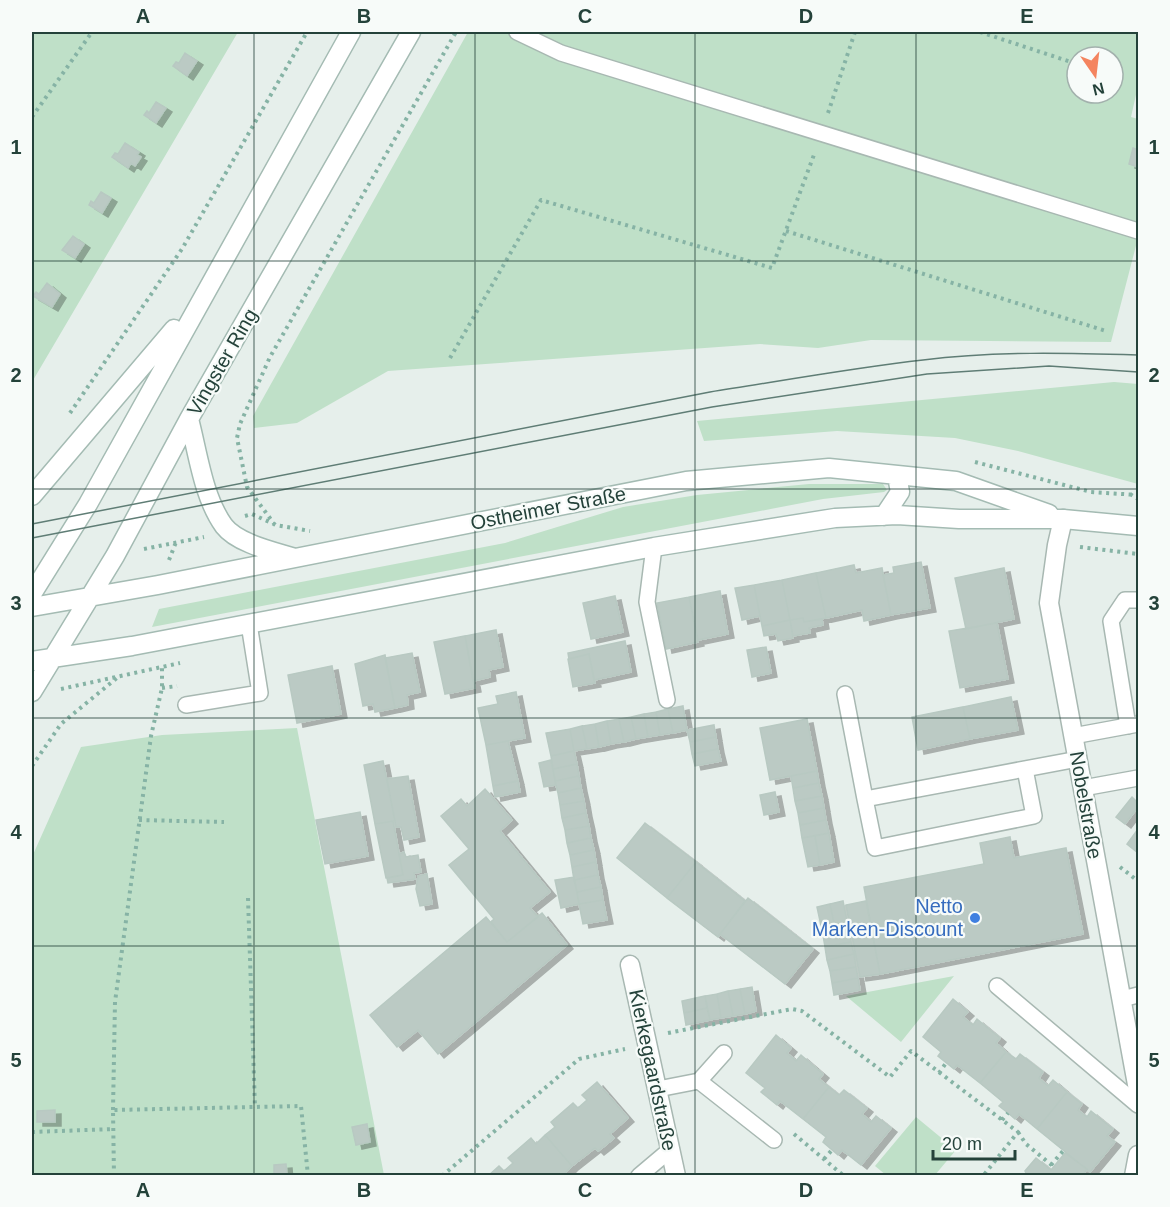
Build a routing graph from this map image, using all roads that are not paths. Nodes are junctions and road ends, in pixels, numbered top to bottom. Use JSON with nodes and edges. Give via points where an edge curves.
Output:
{"nodes":[{"id":1,"x":351,"y":32,"type":"edge"},
{"id":2,"x":411,"y":32,"type":"edge"},
{"id":3,"x":518,"y":32,"type":"edge"},
{"id":4,"x":1138,"y":231,"type":"edge"},
{"id":5,"x":199,"y":300,"type":"junction"},
{"id":6,"x":189,"y":419,"type":"junction"},
{"id":7,"x":897,"y":476,"type":"junction"},
{"id":8,"x":32,"y":496,"type":"edge"},
{"id":9,"x":884,"y":516,"type":"junction"},
{"id":10,"x":1063,"y":519,"type":"junction"},
{"id":11,"x":1138,"y":526,"type":"edge"},
{"id":12,"x":654,"y":548,"type":"junction"},
{"id":13,"x":296,"y":558,"type":"junction"},
{"id":14,"x":32,"y":594,"type":"edge"},
{"id":15,"x":91,"y":596,"type":"junction"},
{"id":16,"x":1138,"y":600,"type":"edge"},
{"id":17,"x":32,"y":607,"type":"edge"},
{"id":18,"x":249,"y":624,"type":"junction"},
{"id":19,"x":54,"y":657,"type":"junction"},
{"id":20,"x":32,"y":661,"type":"edge"},
{"id":21,"x":32,"y":692,"type":"edge"},
{"id":22,"x":845,"y":694,"type":"dead end"},
{"id":23,"x":667,"y":700,"type":"dead end"},
{"id":24,"x":186,"y":705,"type":"dead end"},
{"id":25,"x":1133,"y":725,"type":"edge"},
{"id":26,"x":1073,"y":736,"type":"junction"},
{"id":27,"x":1078,"y":759,"type":"junction"},
{"id":28,"x":1025,"y":769,"type":"junction"},
{"id":29,"x":1138,"y":778,"type":"edge"},
{"id":30,"x":1083,"y":788,"type":"junction"},
{"id":31,"x":866,"y":799,"type":"junction"},
{"id":32,"x":630,"y":965,"type":"dead end"},
{"id":33,"x":997,"y":986,"type":"dead end"},
{"id":34,"x":1130,"y":997,"type":"edge"},
{"id":35,"x":724,"y":1053,"type":"dead end"},
{"id":36,"x":699,"y":1081,"type":"junction"},
{"id":37,"x":658,"y":1089,"type":"junction"},
{"id":38,"x":1138,"y":1090,"type":"edge"},
{"id":39,"x":1138,"y":1105,"type":"edge"},
{"id":40,"x":774,"y":1140,"type":"dead end"},
{"id":41,"x":670,"y":1149,"type":"junction"},
{"id":42,"x":1138,"y":1155,"type":"edge"},
{"id":43,"x":639,"y":1176,"type":"edge"},
{"id":44,"x":676,"y":1176,"type":"edge"},
{"id":45,"x":1134,"y":1176,"type":"edge"}],
"edges":[{"from":1,"to":5,"type":"main road"},
{"from":2,"to":6,"type":"main road","name":"Vingster Ring"},
{"from":3,"to":4,"type":"lane","via":[[561,53]]},
{"from":5,"to":8,"type":"main road"},
{"from":5,"to":14,"type":"main road","via":[[88,504]]},
{"from":6,"to":13,"type":"main road","via":[[204,477],[225,527],[256,546]]},
{"from":6,"to":15,"type":"main road","name":"Vingster Ring"},
{"from":7,"to":9,"type":"main road","via":[[900,492]]},
{"from":7,"to":10,"type":"main road","name":"Ostheimer Straße","via":[[956,482]]},
{"from":7,"to":13,"type":"main road","name":"Ostheimer Straße","via":[[829,468],[686,481]]},
{"from":9,"to":10,"type":"main road","name":"Ostheimer Straße"},
{"from":9,"to":12,"type":"main road","name":"Ostheimer Straße","via":[[835,518]]},
{"from":10,"to":11,"type":"main road","name":"Ostheimer Straße"},
{"from":10,"to":26,"type":"main road","name":"Nobelstraße","via":[[1049,603]]},
{"from":12,"to":18,"type":"main road","name":"Ostheimer Straße"},
{"from":12,"to":23,"type":"lane","via":[[647,602]]},
{"from":13,"to":15,"type":"main road","name":"Ostheimer Straße"},
{"from":15,"to":17,"type":"main road","name":"Ostheimer Straße"},
{"from":15,"to":19,"type":"main road","name":"Vingster Ring"},
{"from":16,"to":25,"type":"lane","via":[[1125,600],[1111,621]]},
{"from":18,"to":19,"type":"main road","name":"Ostheimer Straße"},
{"from":18,"to":24,"type":"lane","via":[[260,693]]},
{"from":19,"to":20,"type":"main road","name":"Ostheimer Straße"},
{"from":19,"to":21,"type":"main road","name":"Vingster Ring"},
{"from":22,"to":31,"type":"lane"},
{"from":25,"to":26,"type":"lane"},
{"from":26,"to":27,"type":"main road","name":"Nobelstraße"},
{"from":27,"to":28,"type":"lane"},
{"from":27,"to":30,"type":"main road","name":"Nobelstraße"},
{"from":28,"to":31,"type":"lane"},
{"from":28,"to":31,"type":"lane","via":[[1034,816],[875,848]]},
{"from":29,"to":30,"type":"lane"},
{"from":30,"to":34,"type":"main road","name":"Nobelstraße"},
{"from":32,"to":37,"type":"main road","name":"Kierkegaardstraße"},
{"from":33,"to":39,"type":"lane"},
{"from":34,"to":38,"type":"main road","name":"Nobelstraße"},
{"from":35,"to":36,"type":"lane"},
{"from":36,"to":37,"type":"lane"},
{"from":36,"to":40,"type":"lane"},
{"from":37,"to":41,"type":"main road","name":"Kierkegaardstraße"},
{"from":41,"to":43,"type":"lane"},
{"from":41,"to":44,"type":"main road","name":"Kierkegaardstraße"},
{"from":42,"to":45,"type":"main road"}]}
